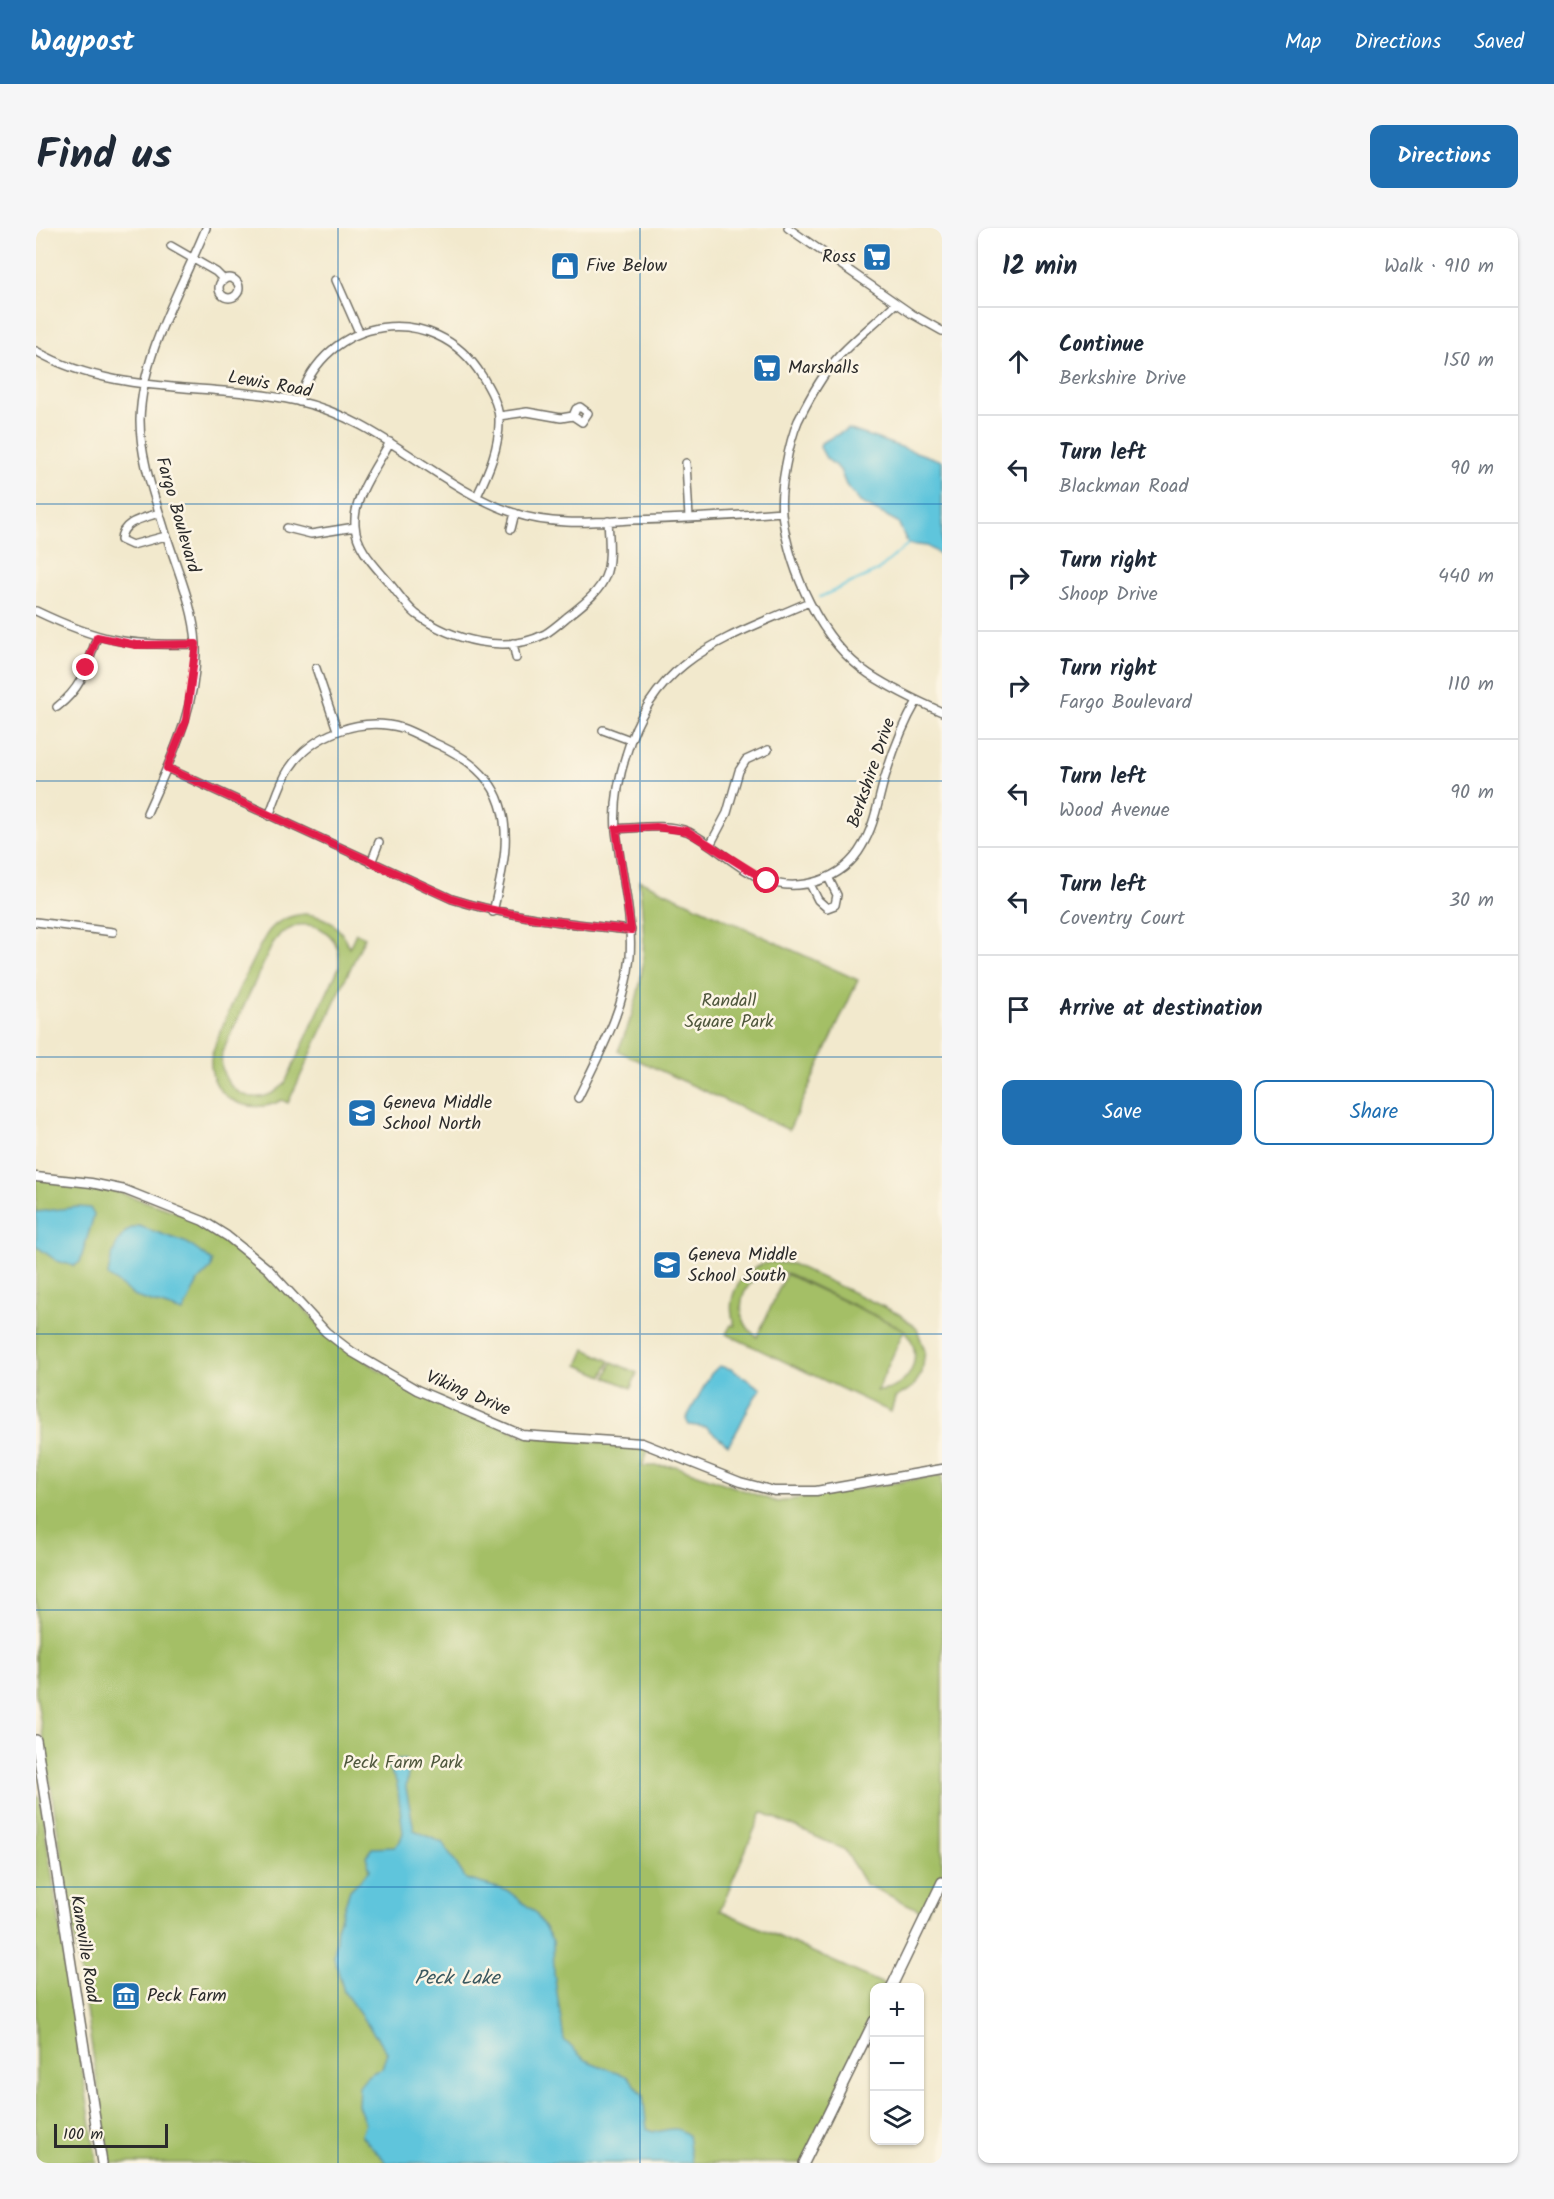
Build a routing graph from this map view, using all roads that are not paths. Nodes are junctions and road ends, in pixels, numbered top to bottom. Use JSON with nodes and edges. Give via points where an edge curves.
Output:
{"nodes":[{"id":1,"x":206,"y":228,"type":"edge"},
{"id":2,"x":788,"y":228,"type":"edge"},
{"id":3,"x":171,"y":246,"type":"dead end"},
{"id":4,"x":193,"y":260,"type":"junction"},
{"id":5,"x":224,"y":280,"type":"dead end"},
{"id":6,"x":336,"y":280,"type":"dead end"},
{"id":7,"x":896,"y":303,"type":"junction"},
{"id":8,"x":359,"y":332,"type":"junction"},
{"id":9,"x":942,"y":332,"type":"edge"},
{"id":10,"x":36,"y":351,"type":"edge"},
{"id":11,"x":144,"y":385,"type":"junction"},
{"id":12,"x":299,"y":402,"type":"junction"},
{"id":13,"x":499,"y":416,"type":"junction"},
{"id":14,"x":573,"y":416,"type":"dead end"},
{"id":15,"x":390,"y":442,"type":"junction"},
{"id":16,"x":686,"y":463,"type":"dead end"},
{"id":17,"x":477,"y":496,"type":"junction"},
{"id":18,"x":159,"y":513,"type":"junction"},
{"id":19,"x":515,"y":513,"type":"junction"},
{"id":20,"x":782,"y":513,"type":"junction"},
{"id":21,"x":689,"y":518,"type":"junction"},
{"id":22,"x":608,"y":521,"type":"junction"},
{"id":23,"x":355,"y":527,"type":"junction"},
{"id":24,"x":287,"y":528,"type":"dead end"},
{"id":25,"x":511,"y":529,"type":"dead end"},
{"id":26,"x":166,"y":536,"type":"junction"},
{"id":27,"x":809,"y":602,"type":"junction"},
{"id":28,"x":36,"y":611,"type":"edge"},
{"id":29,"x":97,"y":637,"type":"junction"},
{"id":30,"x":513,"y":643,"type":"junction"},
{"id":31,"x":196,"y":644,"type":"junction"},
{"id":32,"x":516,"y":658,"type":"dead end"},
{"id":33,"x":316,"y":668,"type":"dead end"},
{"id":34,"x":917,"y":701,"type":"junction"},
{"id":35,"x":57,"y":707,"type":"dead end"},
{"id":36,"x":942,"y":712,"type":"edge"},
{"id":37,"x":603,"y":729,"type":"dead end"},
{"id":38,"x":337,"y":730,"type":"junction"},
{"id":39,"x":630,"y":740,"type":"junction"},
{"id":40,"x":768,"y":750,"type":"dead end"},
{"id":41,"x":167,"y":768,"type":"junction"},
{"id":42,"x":147,"y":813,"type":"dead end"},
{"id":43,"x":269,"y":816,"type":"junction"},
{"id":44,"x":616,"y":829,"type":"junction"},
{"id":45,"x":378,"y":842,"type":"dead end"},
{"id":46,"x":710,"y":845,"type":"junction"},
{"id":47,"x":371,"y":863,"type":"junction"},
{"id":48,"x":829,"y":879,"type":"junction"},
{"id":49,"x":810,"y":884,"type":"junction"},
{"id":50,"x":493,"y":912,"type":"junction"},
{"id":51,"x":36,"y":922,"type":"edge"},
{"id":52,"x":631,"y":930,"type":"junction"},
{"id":53,"x":113,"y":932,"type":"dead end"},
{"id":54,"x":578,"y":1098,"type":"dead end"},
{"id":55,"x":36,"y":1177,"type":"edge"},
{"id":56,"x":942,"y":1469,"type":"edge"},
{"id":57,"x":36,"y":1740,"type":"edge"},
{"id":58,"x":39,"y":1780,"type":"edge"},
{"id":59,"x":942,"y":1882,"type":"edge"},
{"id":60,"x":893,"y":1983,"type":"edge"},
{"id":61,"x":870,"y":2029,"type":"edge"},
{"id":62,"x":102,"y":2163,"type":"edge"},
{"id":63,"x":804,"y":2163,"type":"edge"}],
"edges":[{"from":1,"to":4,"type":"street","name":"Fargo Boulevard"},
{"from":2,"to":7,"type":"street"},
{"from":3,"to":4,"type":"street"},
{"from":4,"to":5,"type":"street"},
{"from":4,"to":11,"type":"street","name":"Fargo Boulevard","via":[[150,359]]},
{"from":6,"to":8,"type":"street"},
{"from":7,"to":9,"type":"street"},
{"from":7,"to":20,"type":"street","via":[[844,350],[798,422],[786,469]]},
{"from":8,"to":12,"type":"street","via":[[322,357],[303,386]]},
{"from":8,"to":13,"type":"street","via":[[392,327],[426,331],[454,345],[476,365],[491,390]]},
{"from":10,"to":11,"type":"street","name":"Lewis Road","via":[[68,368]]},
{"from":11,"to":12,"type":"street","name":"Lewis Road","via":[[248,393]]},
{"from":11,"to":18,"type":"street","name":"Fargo Boulevard","via":[[142,446]]},
{"from":12,"to":15,"type":"street","name":"Lewis Road","via":[[364,425]]},
{"from":13,"to":14,"type":"street","via":[[527,412],[561,418]]},
{"from":13,"to":17,"type":"street","via":[[490,469]]},
{"from":15,"to":17,"type":"street","name":"Lewis Road"},
{"from":15,"to":23,"type":"street","via":[[362,493]]},
{"from":16,"to":21,"type":"street"},
{"from":17,"to":19,"type":"street","name":"Lewis Road"},
{"from":18,"to":26,"type":"street","name":"Fargo Boulevard"},
{"from":18,"to":26,"type":"street","via":[[128,525],[122,540],[137,545]]},
{"from":19,"to":22,"type":"street","name":"Lewis Road","via":[[557,522]]},
{"from":19,"to":25,"type":"street"},
{"from":20,"to":21,"type":"street","name":"Lewis Road"},
{"from":20,"to":27,"type":"street","via":[[794,569]]},
{"from":21,"to":22,"type":"street","name":"Lewis Road"},
{"from":22,"to":30,"type":"street","via":[[607,577],[595,596],[545,633]]},
{"from":23,"to":24,"type":"street","via":[[312,534]]},
{"from":23,"to":30,"type":"street","via":[[365,554],[415,613],[447,632],[485,644]]},
{"from":26,"to":31,"type":"street","name":"Fargo Boulevard","via":[[190,611]]},
{"from":27,"to":34,"type":"street","via":[[833,639],[868,673]]},
{"from":27,"to":39,"type":"street","via":[[710,645],[673,672],[646,705]]},
{"from":28,"to":29,"type":"street"},
{"from":29,"to":31,"type":"street","via":[[136,645]]},
{"from":29,"to":35,"type":"street","via":[[74,695]]},
{"from":30,"to":32,"type":"street"},
{"from":31,"to":41,"type":"street","name":"Fargo Boulevard","via":[[186,720]]},
{"from":33,"to":38,"type":"street"},
{"from":34,"to":36,"type":"street"},
{"from":34,"to":48,"type":"street","name":"Berkshire Drive","via":[[903,726],[862,847]]},
{"from":37,"to":39,"type":"street"},
{"from":38,"to":43,"type":"street","via":[[309,748],[289,770]]},
{"from":38,"to":50,"type":"street","via":[[366,724],[401,728],[453,752],[482,774],[500,803],[507,839]]},
{"from":39,"to":44,"type":"street","via":[[617,786]]},
{"from":40,"to":46,"type":"street","via":[[746,760],[727,813]]},
{"from":41,"to":42,"type":"street","name":"Fargo Boulevard"},
{"from":41,"to":43,"type":"street"},
{"from":43,"to":47,"type":"street"},
{"from":44,"to":46,"type":"street","name":"Berkshire Drive","via":[[656,827],[687,831]]},
{"from":44,"to":52,"type":"street"},
{"from":45,"to":47,"type":"street"},
{"from":46,"to":49,"type":"street","name":"Berkshire Drive","via":[[767,881]]},
{"from":47,"to":50,"type":"street","via":[[452,899]]},
{"from":48,"to":49,"type":"street","name":"Berkshire Drive"},
{"from":48,"to":49,"type":"street","via":[[837,895],[835,905],[827,908]]},
{"from":50,"to":52,"type":"street"},
{"from":51,"to":53,"type":"street"},
{"from":52,"to":54,"type":"street","via":[[619,1009]]},
{"from":55,"to":56,"type":"street","name":"Viking Drive","via":[[125,1190],[203,1221],[268,1269],[326,1332],[370,1365],[417,1390],[522,1435],[642,1443],[740,1482],[784,1492],[816,1491]]},
{"from":57,"to":58,"type":"main road","name":"Kaneville Road"},
{"from":58,"to":62,"type":"main road","name":"Kaneville Road"},
{"from":59,"to":60,"type":"main road"},
{"from":61,"to":63,"type":"main road"}]}
